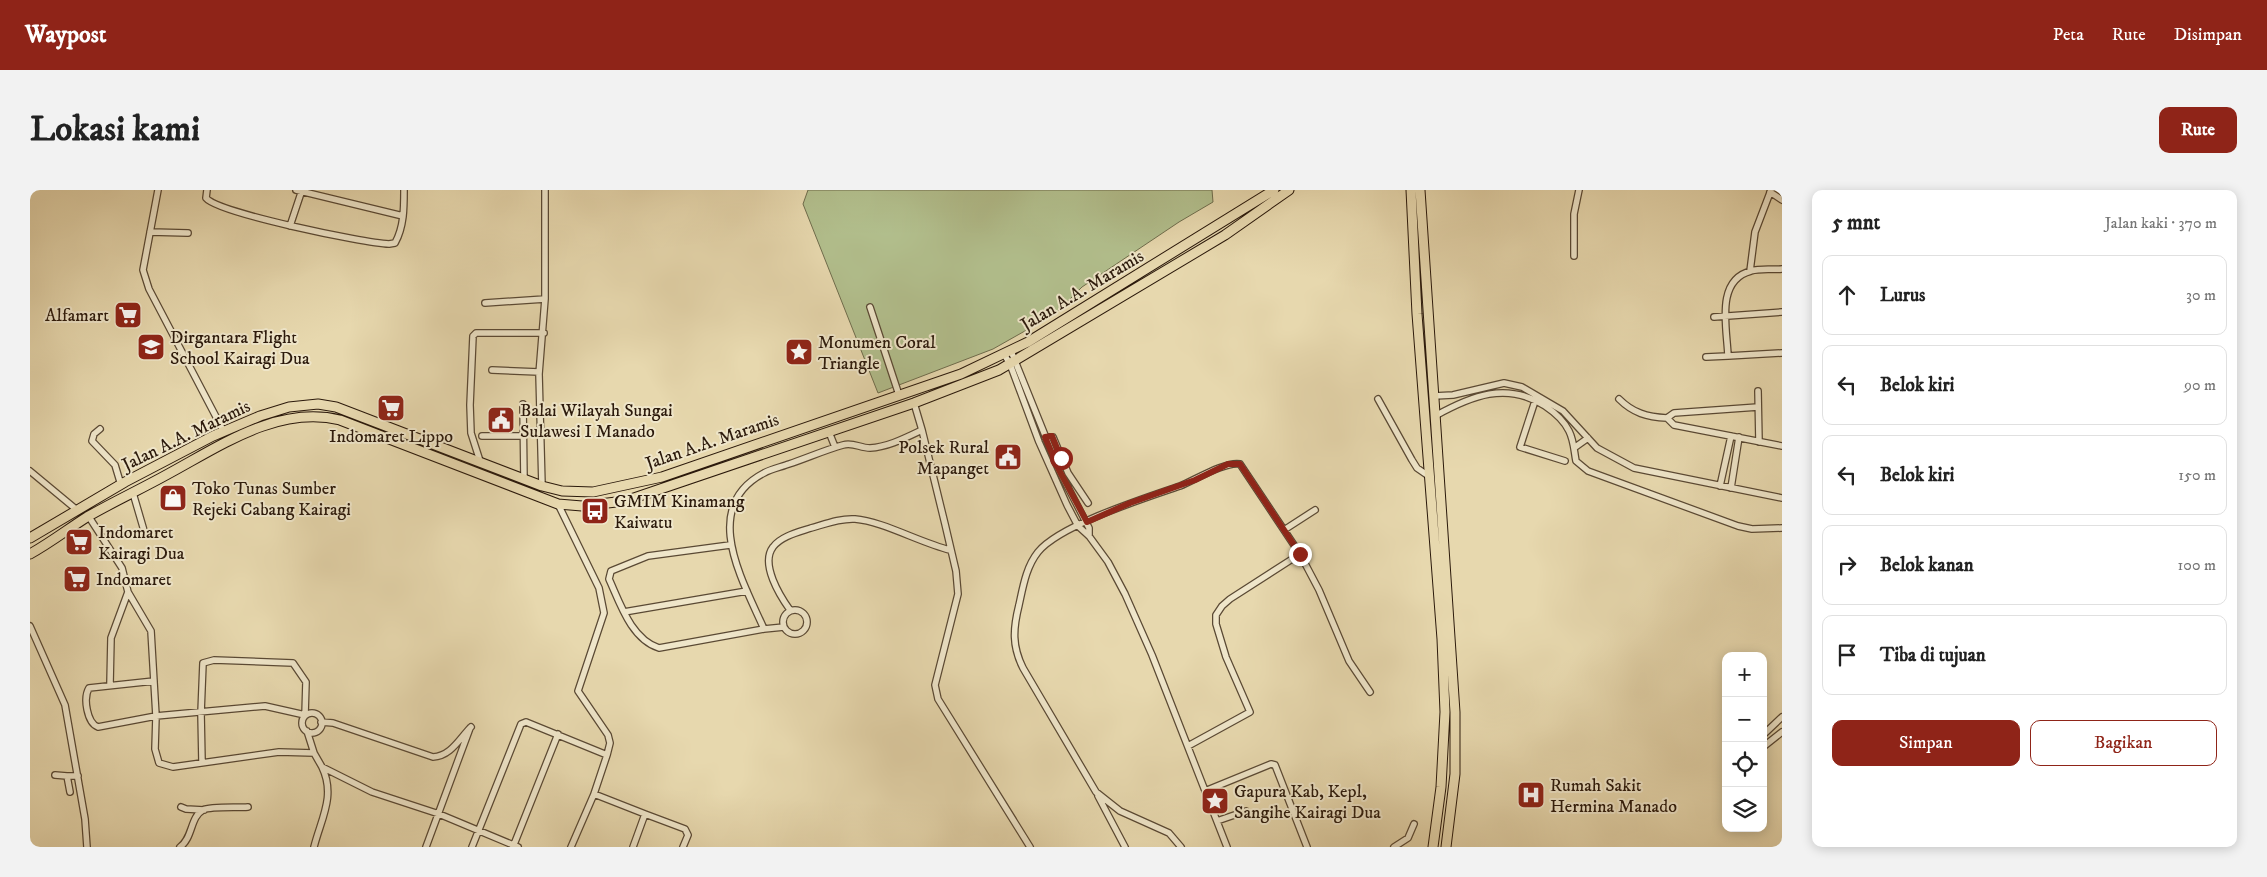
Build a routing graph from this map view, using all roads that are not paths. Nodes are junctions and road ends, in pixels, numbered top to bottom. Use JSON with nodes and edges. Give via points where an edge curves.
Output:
{"nodes":[{"id":1,"x":158,"y":190,"type":"edge"},
{"id":2,"x":208,"y":190,"type":"edge"},
{"id":3,"x":404,"y":190,"type":"edge"},
{"id":4,"x":545,"y":190,"type":"edge"},
{"id":5,"x":1274,"y":190,"type":"edge"},
{"id":6,"x":1289,"y":190,"type":"edge"},
{"id":7,"x":1412,"y":190,"type":"edge"},
{"id":8,"x":1420,"y":190,"type":"edge"},
{"id":9,"x":1579,"y":190,"type":"edge"},
{"id":10,"x":300,"y":191,"type":"edge"},
{"id":11,"x":1771,"y":191,"type":"edge"},
{"id":12,"x":1782,"y":200,"type":"edge"},
{"id":13,"x":403,"y":216,"type":"junction"},
{"id":14,"x":290,"y":226,"type":"junction"},
{"id":15,"x":150,"y":232,"type":"junction"},
{"id":16,"x":188,"y":233,"type":"dead end"},
{"id":17,"x":1574,"y":256,"type":"dead end"},
{"id":18,"x":1782,"y":269,"type":"edge"},
{"id":19,"x":1750,"y":271,"type":"junction"},
{"id":20,"x":545,"y":299,"type":"junction"},
{"id":21,"x":485,"y":303,"type":"dead end"},
{"id":22,"x":870,"y":307,"type":"dead end"},
{"id":23,"x":1782,"y":312,"type":"edge"},
{"id":24,"x":1726,"y":316,"type":"junction"},
{"id":25,"x":1714,"y":317,"type":"dead end"},
{"id":26,"x":544,"y":333,"type":"junction"},
{"id":27,"x":1008,"y":353,"type":"junction"},
{"id":28,"x":1782,"y":354,"type":"edge"},
{"id":29,"x":1728,"y":356,"type":"junction"},
{"id":30,"x":1706,"y":357,"type":"dead end"},
{"id":31,"x":1014,"y":363,"type":"junction"},
{"id":32,"x":492,"y":370,"type":"dead end"},
{"id":33,"x":540,"y":372,"type":"junction"},
{"id":34,"x":1758,"y":391,"type":"dead end"},
{"id":35,"x":899,"y":395,"type":"junction"},
{"id":36,"x":1434,"y":396,"type":"junction"},
{"id":37,"x":1378,"y":399,"type":"dead end"},
{"id":38,"x":1619,"y":400,"type":"dead end"},
{"id":39,"x":1535,"y":401,"type":"junction"},
{"id":40,"x":914,"y":403,"type":"junction"},
{"id":41,"x":523,"y":404,"type":"dead end"},
{"id":42,"x":1758,"y":407,"type":"junction"},
{"id":43,"x":1435,"y":416,"type":"junction"},
{"id":44,"x":1667,"y":418,"type":"junction"},
{"id":45,"x":100,"y":429,"type":"dead end"},
{"id":46,"x":922,"y":430,"type":"junction"},
{"id":47,"x":224,"y":432,"type":"junction"},
{"id":48,"x":829,"y":432,"type":"junction"},
{"id":49,"x":482,"y":436,"type":"dead end"},
{"id":50,"x":522,"y":436,"type":"junction"},
{"id":51,"x":1731,"y":436,"type":"junction"},
{"id":52,"x":1045,"y":437,"type":"junction"},
{"id":53,"x":1588,"y":438,"type":"junction"},
{"id":54,"x":1740,"y":438,"type":"junction"},
{"id":55,"x":1760,"y":442,"type":"junction"},
{"id":56,"x":1782,"y":446,"type":"edge"},
{"id":57,"x":835,"y":447,"type":"junction"},
{"id":58,"x":1574,"y":448,"type":"junction"},
{"id":59,"x":480,"y":461,"type":"junction"},
{"id":60,"x":1565,"y":461,"type":"dead end"},
{"id":61,"x":30,"y":471,"type":"edge"},
{"id":62,"x":1430,"y":477,"type":"junction"},
{"id":63,"x":524,"y":480,"type":"junction"},
{"id":64,"x":121,"y":485,"type":"junction"},
{"id":65,"x":542,"y":486,"type":"junction"},
{"id":66,"x":1720,"y":486,"type":"junction"},
{"id":67,"x":1731,"y":488,"type":"junction"},
{"id":68,"x":133,"y":493,"type":"junction"},
{"id":69,"x":1782,"y":498,"type":"edge"},
{"id":70,"x":1088,"y":503,"type":"dead end"},
{"id":71,"x":558,"y":504,"type":"junction"},
{"id":72,"x":77,"y":510,"type":"junction"},
{"id":73,"x":1315,"y":510,"type":"dead end"},
{"id":74,"x":89,"y":517,"type":"junction"},
{"id":75,"x":1087,"y":522,"type":"junction"},
{"id":76,"x":1078,"y":526,"type":"junction"},
{"id":77,"x":1782,"y":528,"type":"edge"},
{"id":78,"x":1284,"y":530,"type":"junction"},
{"id":79,"x":145,"y":534,"type":"dead end"},
{"id":80,"x":1089,"y":536,"type":"junction"},
{"id":81,"x":30,"y":538,"type":"edge"},
{"id":82,"x":730,"y":545,"type":"junction"},
{"id":83,"x":950,"y":550,"type":"junction"},
{"id":84,"x":30,"y":554,"type":"edge"},
{"id":85,"x":1300,"y":554,"type":"junction"},
{"id":86,"x":747,"y":591,"type":"junction"},
{"id":87,"x":128,"y":592,"type":"junction"},
{"id":88,"x":790,"y":610,"type":"junction"},
{"id":89,"x":624,"y":612,"type":"junction"},
{"id":90,"x":30,"y":626,"type":"edge"},
{"id":91,"x":784,"y":628,"type":"junction"},
{"id":92,"x":764,"y":629,"type":"junction"},
{"id":93,"x":154,"y":681,"type":"junction"},
{"id":94,"x":110,"y":684,"type":"junction"},
{"id":95,"x":1370,"y":692,"type":"dead end"},
{"id":96,"x":201,"y":713,"type":"junction"},
{"id":97,"x":305,"y":715,"type":"junction"},
{"id":98,"x":156,"y":716,"type":"junction"},
{"id":99,"x":1782,"y":717,"type":"edge"},
{"id":100,"x":322,"y":722,"type":"junction"},
{"id":101,"x":307,"y":731,"type":"junction"},
{"id":102,"x":1767,"y":731,"type":"edge"},
{"id":103,"x":1782,"y":732,"type":"edge"},
{"id":104,"x":558,"y":734,"type":"junction"},
{"id":105,"x":1767,"y":744,"type":"edge"},
{"id":106,"x":1188,"y":746,"type":"junction"},
{"id":107,"x":314,"y":753,"type":"junction"},
{"id":108,"x":607,"y":755,"type":"junction"},
{"id":109,"x":202,"y":762,"type":"junction"},
{"id":110,"x":322,"y":767,"type":"junction"},
{"id":111,"x":55,"y":776,"type":"dead end"},
{"id":112,"x":67,"y":776,"type":"junction"},
{"id":113,"x":78,"y":776,"type":"junction"},
{"id":114,"x":1205,"y":791,"type":"junction"},
{"id":115,"x":70,"y":792,"type":"dead end"},
{"id":116,"x":1096,"y":792,"type":"junction"},
{"id":117,"x":594,"y":794,"type":"junction"},
{"id":118,"x":181,"y":807,"type":"dead end"},
{"id":119,"x":248,"y":807,"type":"dead end"},
{"id":120,"x":204,"y":810,"type":"junction"},
{"id":121,"x":1246,"y":811,"type":"dead end"},
{"id":122,"x":439,"y":814,"type":"junction"},
{"id":123,"x":646,"y":814,"type":"junction"},
{"id":124,"x":1217,"y":821,"type":"junction"},
{"id":125,"x":1414,"y":824,"type":"dead end"},
{"id":126,"x":478,"y":831,"type":"junction"},
{"id":127,"x":515,"y":846,"type":"edge"},
{"id":128,"x":87,"y":847,"type":"edge"},
{"id":129,"x":180,"y":847,"type":"edge"},
{"id":130,"x":314,"y":847,"type":"edge"},
{"id":131,"x":426,"y":847,"type":"edge"},
{"id":132,"x":472,"y":847,"type":"edge"},
{"id":133,"x":571,"y":847,"type":"edge"},
{"id":134,"x":633,"y":847,"type":"edge"},
{"id":135,"x":683,"y":847,"type":"edge"},
{"id":136,"x":1030,"y":847,"type":"edge"},
{"id":137,"x":1125,"y":847,"type":"edge"},
{"id":138,"x":1181,"y":847,"type":"edge"},
{"id":139,"x":1227,"y":847,"type":"edge"},
{"id":140,"x":1307,"y":847,"type":"edge"},
{"id":141,"x":1394,"y":847,"type":"edge"},
{"id":142,"x":1433,"y":847,"type":"edge"},
{"id":143,"x":1446,"y":847,"type":"edge"}],
"edges":[{"from":1,"to":15,"type":"street"},
{"from":2,"to":14,"type":"street","via":[[206,198],[210,202]]},
{"from":3,"to":13,"type":"street"},
{"from":4,"to":20,"type":"street"},
{"from":5,"to":27,"type":"highway","name":"Jalan A.A. Maramis"},
{"from":6,"to":31,"type":"highway","via":[[1225,235],[1136,286]]},
{"from":7,"to":62,"type":"highway","via":[[1417,314]]},
{"from":8,"to":36,"type":"highway"},
{"from":9,"to":17,"type":"street","via":[[1574,214]]},
{"from":10,"to":13,"type":"street"},
{"from":10,"to":14,"type":"street"},
{"from":11,"to":12,"type":"street"},
{"from":11,"to":19,"type":"street","via":[[1755,232]]},
{"from":13,"to":14,"type":"street","via":[[398,238],[389,244]]},
{"from":15,"to":16,"type":"street"},
{"from":15,"to":47,"type":"street","via":[[143,270],[147,283]]},
{"from":18,"to":19,"type":"street"},
{"from":19,"to":24,"type":"street","via":[[1728,288]]},
{"from":20,"to":21,"type":"street"},
{"from":20,"to":26,"type":"street"},
{"from":22,"to":35,"type":"street"},
{"from":23,"to":24,"type":"street"},
{"from":24,"to":25,"type":"street"},
{"from":24,"to":29,"type":"street"},
{"from":26,"to":33,"type":"street"},
{"from":26,"to":59,"type":"street","via":[[476,333],[473,336],[471,433]]},
{"from":27,"to":31,"type":"street"},
{"from":27,"to":35,"type":"highway","name":"Jalan A.A. Maramis","via":[[961,374]]},
{"from":28,"to":29,"type":"street"},
{"from":29,"to":30,"type":"street"},
{"from":31,"to":40,"type":"highway"},
{"from":31,"to":52,"type":"street"},
{"from":31,"to":76,"type":"street","via":[[1055,481]]},
{"from":32,"to":33,"type":"street"},
{"from":33,"to":65,"type":"street"},
{"from":34,"to":42,"type":"street"},
{"from":35,"to":65,"type":"highway","name":"Jalan A.A. Maramis","via":[[653,480],[593,492],[562,491]]},
{"from":36,"to":43,"type":"highway"},
{"from":36,"to":53,"type":"street","via":[[1504,383],[1522,387],[1563,411]]},
{"from":37,"to":62,"type":"street","via":[[1417,468]]},
{"from":38,"to":44,"type":"street","via":[[1629,409],[1647,417]]},
{"from":39,"to":43,"type":"street","via":[[1507,392],[1492,392],[1468,399]]},
{"from":39,"to":58,"type":"street","via":[[1565,424]]},
{"from":39,"to":60,"type":"street","via":[[1520,446]]},
{"from":40,"to":46,"type":"street"},
{"from":40,"to":48,"type":"highway"},
{"from":41,"to":50,"type":"street"},
{"from":42,"to":44,"type":"street","via":[[1674,413]]},
{"from":42,"to":55,"type":"street"},
{"from":43,"to":143,"type":"highway","via":[[1455,712],[1455,774]]},
{"from":44,"to":51,"type":"street","via":[[1674,425]]},
{"from":45,"to":64,"type":"street","via":[[92,441],[114,465]]},
{"from":46,"to":57,"type":"street","via":[[879,447],[867,448],[849,443]]},
{"from":46,"to":83,"type":"street"},
{"from":47,"to":59,"type":"highway","name":"Jalan A.A. Maramis","via":[[282,409],[327,405]]},
{"from":47,"to":64,"type":"highway","name":"Jalan A.A. Maramis"},
{"from":48,"to":57,"type":"street"},
{"from":48,"to":71,"type":"highway","via":[[625,501],[582,506]]},
{"from":49,"to":50,"type":"street"},
{"from":50,"to":63,"type":"street"},
{"from":51,"to":54,"type":"street"},
{"from":51,"to":66,"type":"street"},
{"from":52,"to":70,"type":"street","via":[[1053,437],[1068,473]]},
{"from":52,"to":75,"type":"street"},
{"from":53,"to":58,"type":"street"},
{"from":53,"to":66,"type":"street","via":[[1597,448],[1634,468]]},
{"from":54,"to":55,"type":"street"},
{"from":54,"to":67,"type":"street"},
{"from":55,"to":56,"type":"street"},
{"from":57,"to":82,"type":"street","via":[[765,472],[743,489],[731,512]]},
{"from":58,"to":77,"type":"street","via":[[1576,461],[1581,467],[1613,481],[1738,526]]},
{"from":59,"to":63,"type":"highway","name":"Jalan A.A. Maramis"},
{"from":61,"to":72,"type":"street"},
{"from":62,"to":142,"type":"highway","via":[[1445,712],[1441,787]]},
{"from":63,"to":65,"type":"highway","name":"Jalan A.A. Maramis"},
{"from":64,"to":72,"type":"highway","name":"Jalan A.A. Maramis"},
{"from":66,"to":67,"type":"street"},
{"from":67,"to":69,"type":"street"},
{"from":68,"to":71,"type":"highway","via":[[212,448],[283,420],[314,415],[357,425]]},
{"from":68,"to":74,"type":"highway"},
{"from":68,"to":79,"type":"street"},
{"from":71,"to":108,"type":"street","via":[[599,588],[604,613],[578,691],[608,735]]},
{"from":72,"to":81,"type":"highway","name":"Jalan A.A. Maramis"},
{"from":73,"to":78,"type":"street"},
{"from":74,"to":84,"type":"highway"},
{"from":74,"to":87,"type":"street","via":[[122,568]]},
{"from":75,"to":76,"type":"street"},
{"from":75,"to":78,"type":"street","via":[[1234,463],[1240,464]]},
{"from":75,"to":80,"type":"street"},
{"from":76,"to":80,"type":"street"},
{"from":76,"to":116,"type":"street","via":[[1040,550],[1032,561],[1016,618],[1014,645],[1022,668]]},
{"from":78,"to":85,"type":"street"},
{"from":80,"to":106,"type":"street","via":[[1125,594]]},
{"from":82,"to":86,"type":"street"},
{"from":82,"to":89,"type":"street","via":[[648,556],[611,571],[609,579]]},
{"from":83,"to":88,"type":"street","via":[[857,519],[833,521],[796,533],[773,546],[770,554],[774,580]]},
{"from":83,"to":136,"type":"street","via":[[958,594],[934,685],[938,699]]},
{"from":85,"to":95,"type":"street","via":[[1349,661]]},
{"from":85,"to":106,"type":"street","via":[[1240,592],[1218,611],[1215,621],[1222,646],[1250,712]]},
{"from":86,"to":89,"type":"street"},
{"from":86,"to":92,"type":"street"},
{"from":87,"to":93,"type":"street","via":[[151,631]]},
{"from":87,"to":94,"type":"street","via":[[111,638]]},
{"from":88,"to":91,"type":"street","via":[[783,618]]},
{"from":88,"to":91,"type":"street","via":[[796,609],[805,614],[806,628],[797,634]]},
{"from":89,"to":92,"type":"street","via":[[645,641],[658,648]]},
{"from":90,"to":113,"type":"street","via":[[63,699]]},
{"from":91,"to":92,"type":"street"},
{"from":93,"to":94,"type":"street"},
{"from":93,"to":98,"type":"street"},
{"from":94,"to":98,"type":"street","via":[[87,690],[88,712],[96,727]]},
{"from":96,"to":97,"type":"street","via":[[265,706]]},
{"from":96,"to":97,"type":"street","via":[[202,669],[206,661],[284,661],[293,663],[306,682]]},
{"from":96,"to":98,"type":"street"},
{"from":96,"to":109,"type":"street"},
{"from":97,"to":100,"type":"street","via":[[317,714]]},
{"from":97,"to":101,"type":"street","via":[[302,724]]},
{"from":98,"to":109,"type":"street","via":[[155,749],[159,763],[173,767]]},
{"from":99,"to":102,"type":"street"},
{"from":100,"to":101,"type":"street","via":[[316,732]]},
{"from":100,"to":122,"type":"street","via":[[433,757],[442,757],[451,750],[471,726]]},
{"from":101,"to":107,"type":"street"},
{"from":103,"to":105,"type":"street"},
{"from":104,"to":108,"type":"street"},
{"from":104,"to":126,"type":"street","via":[[523,722]]},
{"from":104,"to":127,"type":"street"},
{"from":106,"to":114,"type":"street"},
{"from":107,"to":109,"type":"street","via":[[279,752]]},
{"from":107,"to":110,"type":"street"},
{"from":108,"to":117,"type":"street"},
{"from":110,"to":122,"type":"street","via":[[372,792]]},
{"from":110,"to":130,"type":"street","via":[[328,803]]},
{"from":111,"to":112,"type":"street"},
{"from":112,"to":113,"type":"street"},
{"from":112,"to":115,"type":"street"},
{"from":113,"to":128,"type":"street"},
{"from":114,"to":124,"type":"street"},
{"from":114,"to":140,"type":"street","via":[[1275,764]]},
{"from":116,"to":137,"type":"street"},
{"from":116,"to":138,"type":"street","via":[[1120,811],[1169,833]]},
{"from":117,"to":123,"type":"street"},
{"from":117,"to":133,"type":"street"},
{"from":118,"to":120,"type":"street"},
{"from":119,"to":120,"type":"street"},
{"from":120,"to":129,"type":"street","via":[[197,816],[189,839]]},
{"from":121,"to":124,"type":"street"},
{"from":122,"to":126,"type":"street"},
{"from":122,"to":131,"type":"street"},
{"from":123,"to":134,"type":"street"},
{"from":123,"to":135,"type":"street","via":[[684,829],[688,835]]},
{"from":124,"to":139,"type":"street"},
{"from":125,"to":141,"type":"street","via":[[1408,838]]},
{"from":126,"to":127,"type":"street"},
{"from":126,"to":132,"type":"street"}]}
